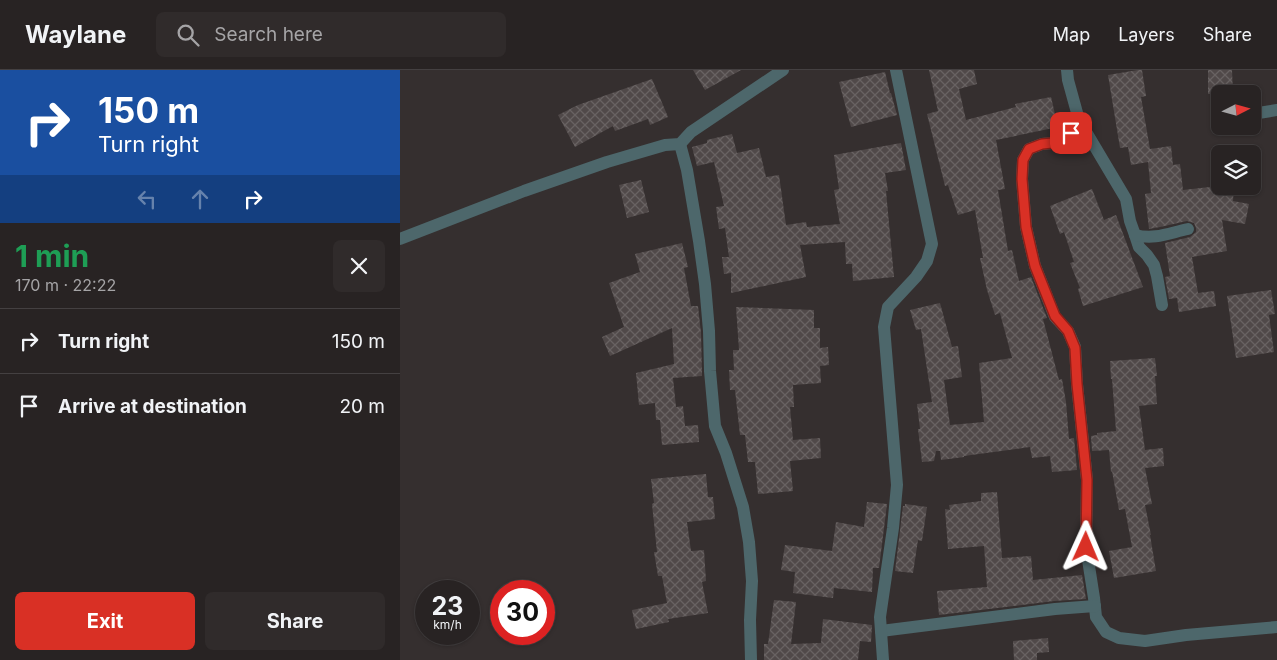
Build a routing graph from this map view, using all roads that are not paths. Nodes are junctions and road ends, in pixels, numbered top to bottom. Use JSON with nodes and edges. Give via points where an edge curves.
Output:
{"nodes":[{"id":1,"x":783,"y":70,"type":"edge"},
{"id":2,"x":896,"y":70,"type":"edge"},
{"id":3,"x":1067,"y":70,"type":"edge"},
{"id":4,"x":1277,"y":110,"type":"edge"},
{"id":5,"x":1261,"y":113,"type":"edge"},
{"id":6,"x":1079,"y":120,"type":"junction"},
{"id":7,"x":680,"y":144,"type":"junction"},
{"id":8,"x":1188,"y":229,"type":"dead end"},
{"id":9,"x":1136,"y":234,"type":"junction"},
{"id":10,"x":400,"y":239,"type":"edge"},
{"id":11,"x":1162,"y":305,"type":"dead end"},
{"id":12,"x":1095,"y":606,"type":"junction"},
{"id":13,"x":1277,"y":627,"type":"edge"},
{"id":14,"x":881,"y":630,"type":"junction"},
{"id":15,"x":751,"y":660,"type":"edge"},
{"id":16,"x":883,"y":660,"type":"edge"}],
"edges":[{"from":1,"to":7,"type":"street","via":[[691,132]]},
{"from":2,"to":14,"type":"street","via":[[932,244],[927,261],[888,307],[884,328],[897,485],[880,616]]},
{"from":3,"to":6,"type":"street"},
{"from":4,"to":5,"type":"street"},
{"from":6,"to":9,"type":"street","via":[[1126,199]]},
{"from":6,"to":12,"type":"street","via":[[1062,142],[1029,149],[1023,160],[1022,179],[1026,227],[1035,266],[1055,316],[1068,331],[1075,348],[1087,480],[1086,547]]},
{"from":7,"to":10,"type":"street","via":[[607,162]]},
{"from":7,"to":15,"type":"street","via":[[705,284],[715,426],[743,507],[749,542]]},
{"from":8,"to":9,"type":"street","via":[[1156,237]]},
{"from":9,"to":11,"type":"street","via":[[1139,247],[1154,265]]},
{"from":12,"to":13,"type":"street","via":[[1096,617],[1106,632],[1119,638],[1145,641]]},
{"from":12,"to":14,"type":"street"},
{"from":14,"to":16,"type":"street"}]}
